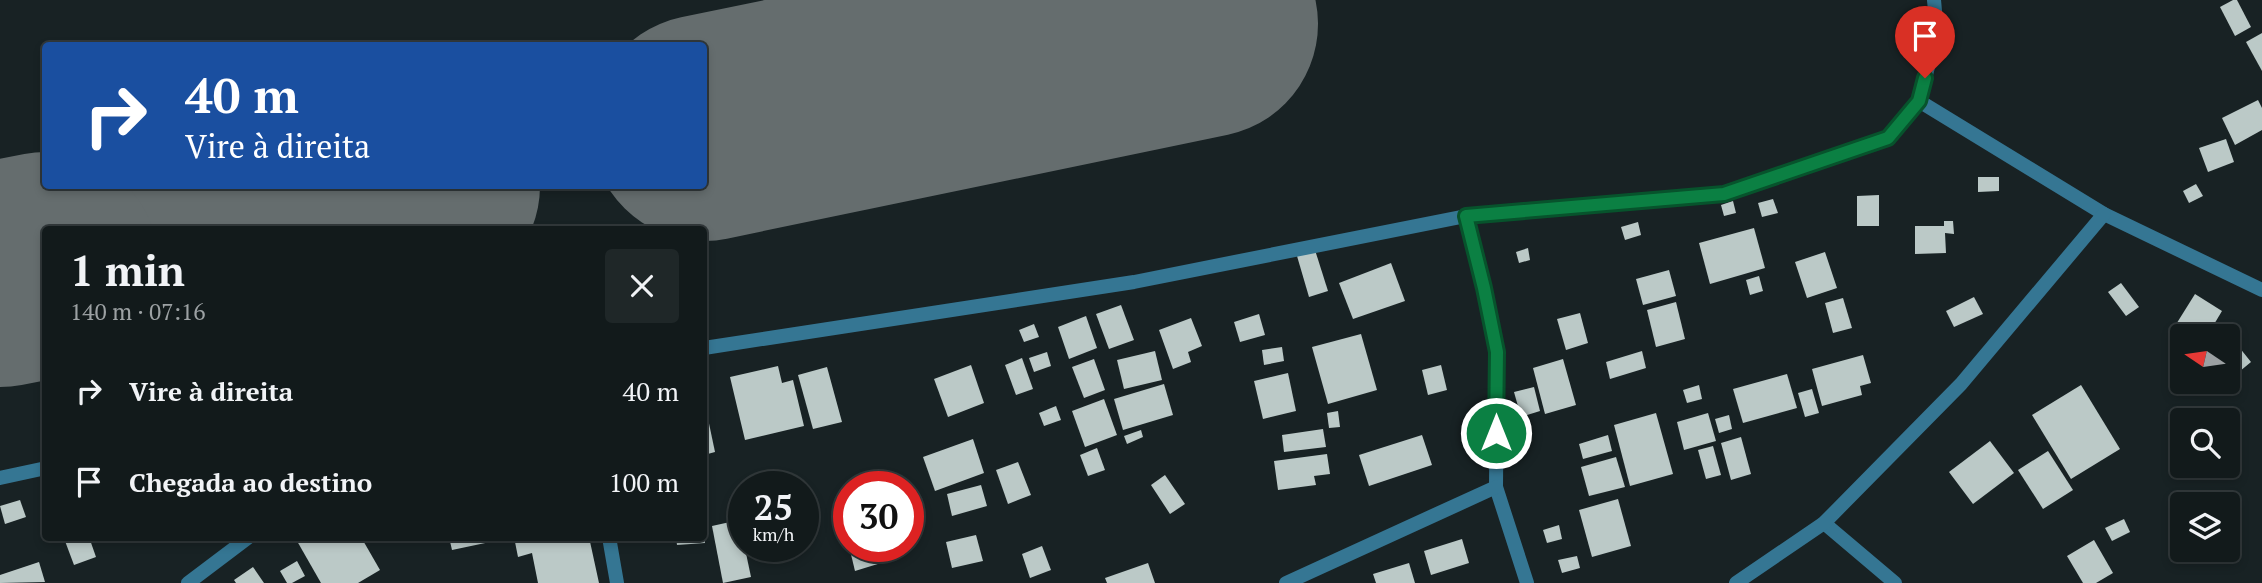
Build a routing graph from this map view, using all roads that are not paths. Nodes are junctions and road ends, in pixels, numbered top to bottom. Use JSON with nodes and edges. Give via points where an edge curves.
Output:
{"nodes":[{"id":1,"x":1934,"y":0,"type":"edge"},
{"id":2,"x":1919,"y":101,"type":"junction"},
{"id":3,"x":2104,"y":214,"type":"junction"},
{"id":4,"x":1466,"y":216,"type":"junction"},
{"id":5,"x":2262,"y":290,"type":"edge"},
{"id":6,"x":707,"y":348,"type":"edge"},
{"id":7,"x":42,"y":469,"type":"edge"},
{"id":8,"x":0,"y":478,"type":"edge"},
{"id":9,"x":1496,"y":487,"type":"junction"},
{"id":10,"x":1824,"y":523,"type":"junction"},
{"id":11,"x":244,"y":541,"type":"edge"},
{"id":12,"x":610,"y":541,"type":"edge"},
{"id":13,"x":188,"y":583,"type":"edge"},
{"id":14,"x":617,"y":583,"type":"edge"},
{"id":15,"x":1286,"y":583,"type":"edge"},
{"id":16,"x":1527,"y":583,"type":"edge"},
{"id":17,"x":1736,"y":583,"type":"edge"},
{"id":18,"x":1895,"y":583,"type":"edge"}],
"edges":[{"from":1,"to":2,"type":"street","via":[[1937,33]]},
{"from":2,"to":3,"type":"street"},
{"from":2,"to":4,"type":"street","via":[[1888,138],[1724,194]]},
{"from":3,"to":5,"type":"street"},
{"from":3,"to":10,"type":"street","via":[[1961,384]]},
{"from":4,"to":6,"type":"street","via":[[1134,282]]},
{"from":4,"to":9,"type":"street","via":[[1497,352]]},
{"from":7,"to":8,"type":"street"},
{"from":9,"to":15,"type":"street"},
{"from":9,"to":16,"type":"street"},
{"from":10,"to":17,"type":"street"},
{"from":10,"to":18,"type":"street"},
{"from":11,"to":13,"type":"street"},
{"from":12,"to":14,"type":"street"}]}
